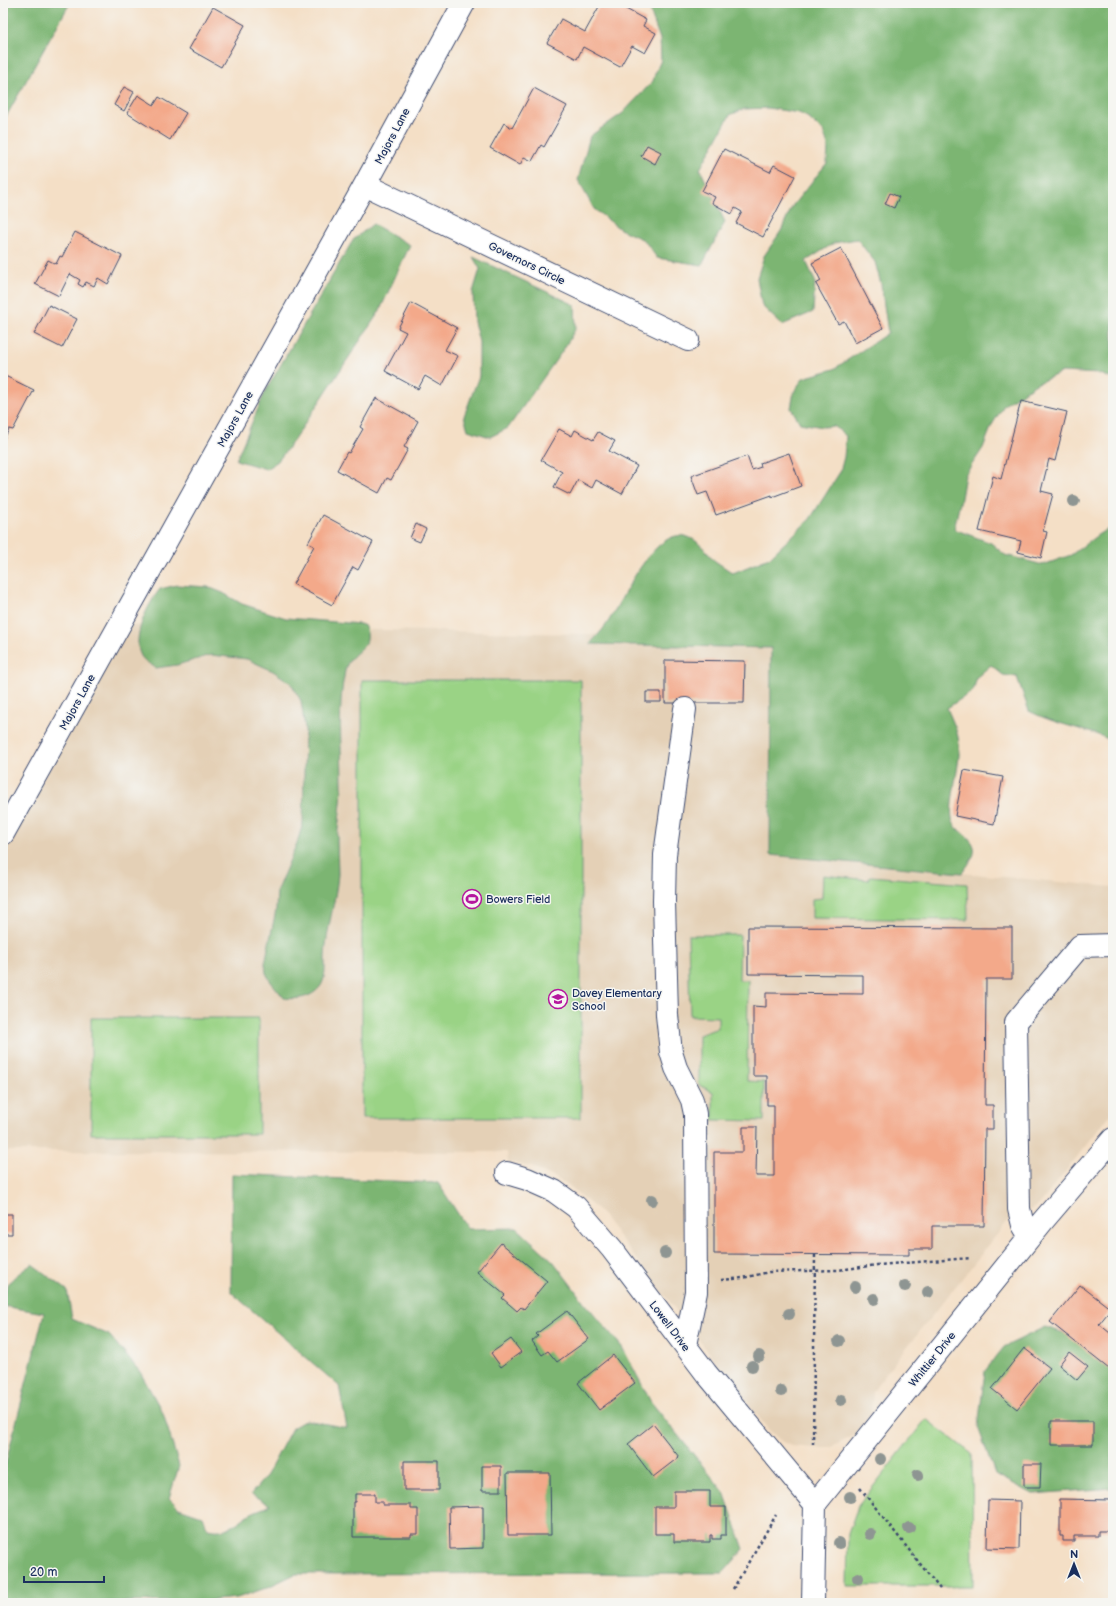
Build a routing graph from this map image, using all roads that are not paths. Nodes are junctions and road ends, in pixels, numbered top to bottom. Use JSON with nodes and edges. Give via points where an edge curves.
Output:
{"nodes":[{"id":1,"x":464,"y":3,"type":"edge"},
{"id":2,"x":365,"y":185,"type":"junction"},
{"id":3,"x":688,"y":340,"type":"dead end"},
{"id":4,"x":685,"y":709,"type":"dead end"},
{"id":5,"x":3,"y":834,"type":"edge"},
{"id":6,"x":1113,"y":945,"type":"edge"},
{"id":7,"x":1113,"y":1139,"type":"edge"},
{"id":8,"x":507,"y":1173,"type":"dead end"},
{"id":9,"x":1030,"y":1238,"type":"junction"},
{"id":10,"x":685,"y":1345,"type":"junction"},
{"id":11,"x":815,"y":1504,"type":"junction"},
{"id":12,"x":813,"y":1603,"type":"edge"}],
"edges":[{"from":1,"to":2,"type":"street","name":"Majors Lane"},
{"from":2,"to":3,"type":"street","name":"Governors Circle"},
{"from":2,"to":5,"type":"street","name":"Majors Lane"},
{"from":4,"to":10,"type":"street","via":[[665,854],[664,901],[667,1015],[671,1052],[692,1100],[695,1114],[696,1292]]},
{"from":6,"to":9,"type":"street","via":[[1080,946],[1016,1022],[1019,1209]]},
{"from":7,"to":9,"type":"street","name":"Whittier Drive"},
{"from":8,"to":10,"type":"street","name":"Lowell Drive","via":[[527,1178],[554,1191],[576,1207],[612,1249]]},
{"from":9,"to":11,"type":"street","name":"Whittier Drive"},
{"from":10,"to":11,"type":"street","name":"Lowell Drive"},
{"from":11,"to":12,"type":"street"}]}
